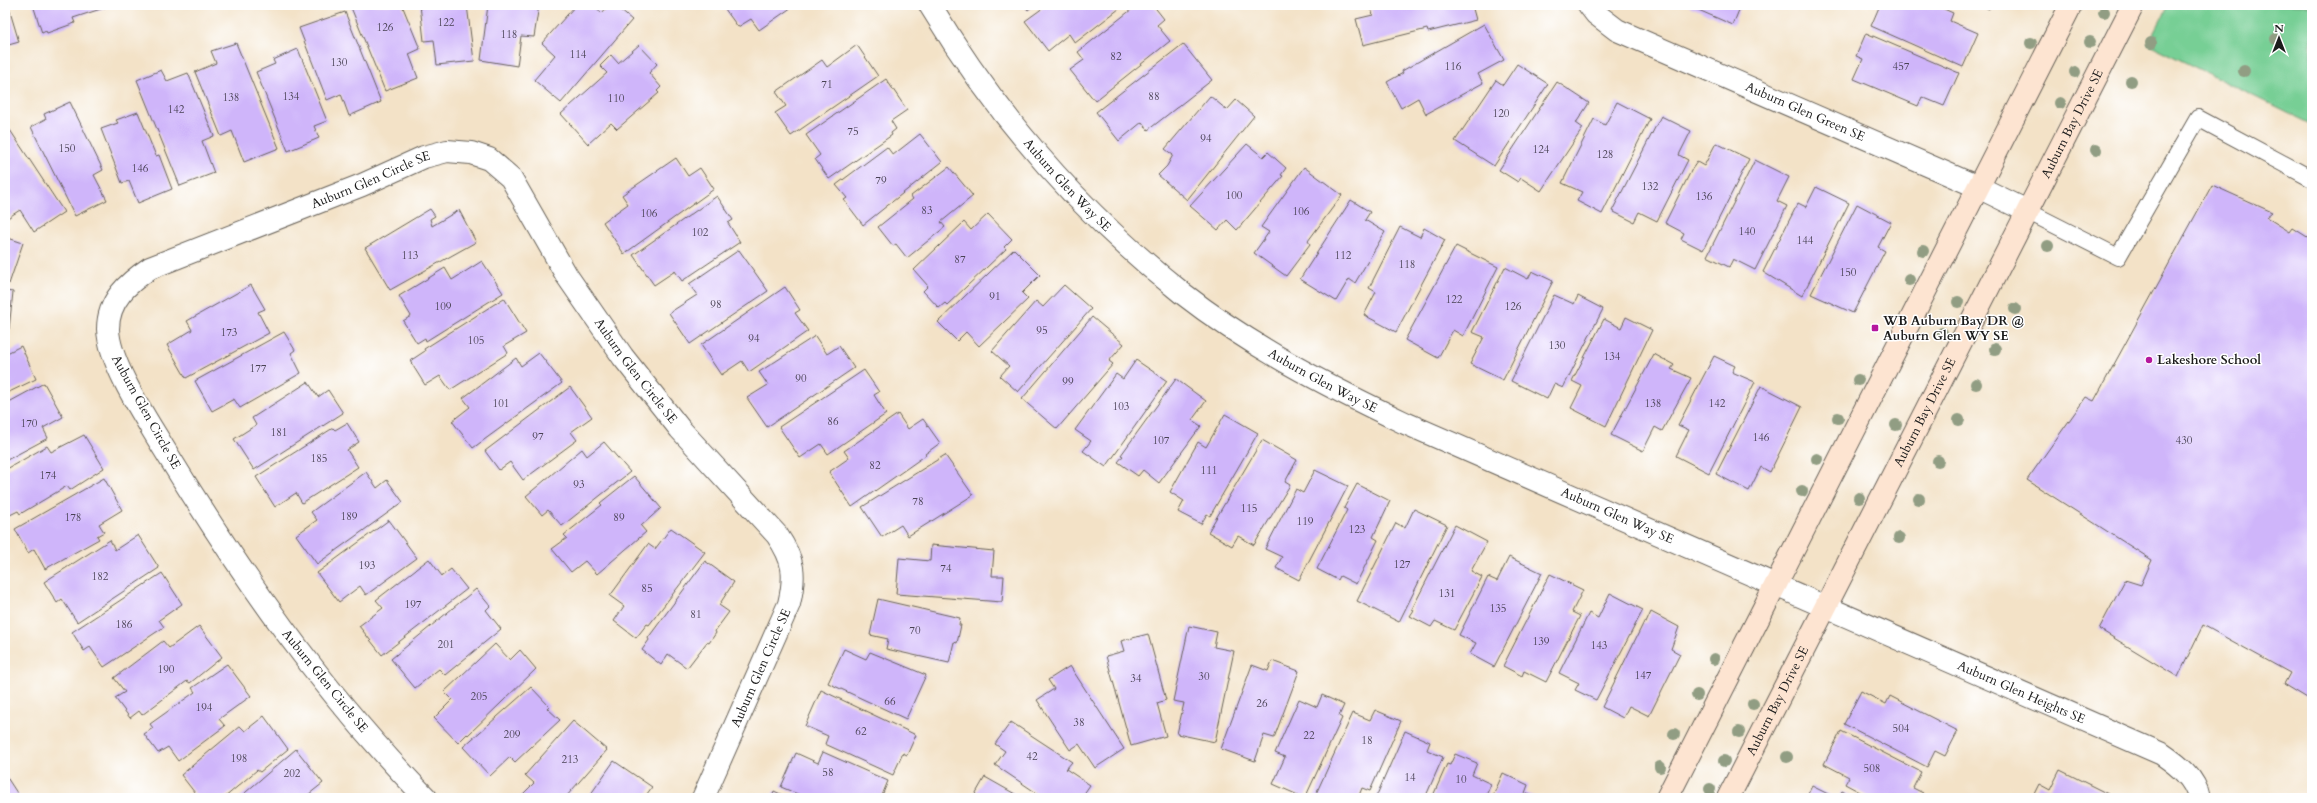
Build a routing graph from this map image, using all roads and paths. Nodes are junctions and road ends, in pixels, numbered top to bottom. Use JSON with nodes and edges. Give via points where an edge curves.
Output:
{"nodes":[{"id":1,"x":930,"y":5,"type":"edge"},
{"id":2,"x":1589,"y":5,"type":"edge"},
{"id":3,"x":2072,"y":5,"type":"edge"},
{"id":4,"x":2133,"y":5,"type":"edge"},
{"id":5,"x":2312,"y":179,"type":"edge"},
{"id":6,"x":1978,"y":187,"type":"junction"},
{"id":7,"x":2027,"y":211,"type":"junction"},
{"id":8,"x":1776,"y":586,"type":"junction"},
{"id":9,"x":1825,"y":608,"type":"junction"},
{"id":10,"x":426,"y":798,"type":"edge"},
{"id":11,"x":703,"y":798,"type":"edge"},
{"id":12,"x":1667,"y":798,"type":"edge"},
{"id":13,"x":1728,"y":798,"type":"edge"},
{"id":14,"x":2199,"y":798,"type":"edge"}],
"edges":[{"from":1,"to":8,"type":"street","name":"Auburn Glen Way SE","via":[[956,48],[1048,169],[1104,227],[1183,293],[1233,328],[1332,389]]},
{"from":2,"to":6,"type":"street","name":"Auburn Glen Green SE","via":[[1596,14],[1617,30]]},
{"from":3,"to":6,"type":"street"},
{"from":4,"to":7,"type":"street","name":"Auburn Bay Drive SE"},
{"from":5,"to":7,"type":"lane","via":[[2198,118],[2118,258]]},
{"from":6,"to":7,"type":"street","name":"Auburn Glen Green SE"},
{"from":6,"to":8,"type":"street"},
{"from":7,"to":9,"type":"street","name":"Auburn Bay Drive SE"},
{"from":8,"to":9,"type":"street","name":"Auburn Glen Way SE"},
{"from":8,"to":12,"type":"street"},
{"from":9,"to":13,"type":"street","name":"Auburn Bay Drive SE"},
{"from":9,"to":14,"type":"street","name":"Auburn Glen Heights SE","via":[[2162,754],[2182,768]]},
{"from":10,"to":11,"type":"street","name":"Auburn Glen Circle SE","via":[[396,767],[293,644],[238,565],[147,420],[112,355],[108,329],[113,305],[128,283],[150,268],[362,185],[424,157],[447,152],[471,153],[489,159],[511,178],[567,276],[623,357],[680,428],[777,535],[788,551],[794,584],[789,604]]}]}
